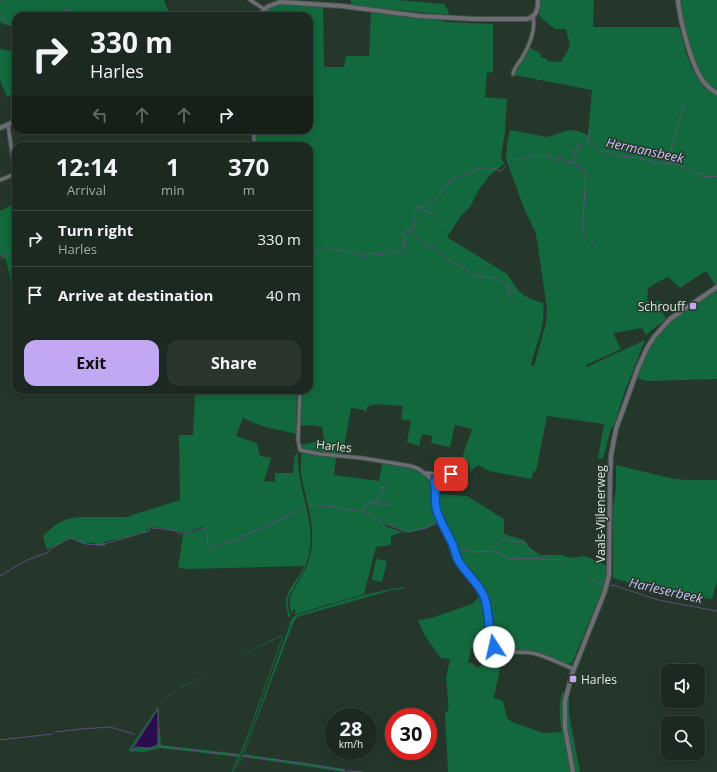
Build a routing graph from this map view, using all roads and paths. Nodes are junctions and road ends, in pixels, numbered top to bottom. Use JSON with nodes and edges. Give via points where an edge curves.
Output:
{"nodes":[{"id":1,"x":250,"y":0,"type":"edge"},
{"id":2,"x":538,"y":0,"type":"edge"},
{"id":3,"x":678,"y":0,"type":"edge"},
{"id":4,"x":264,"y":9,"type":"junction"},
{"id":5,"x":262,"y":12,"type":"edge"},
{"id":6,"x":533,"y":17,"type":"junction"},
{"id":7,"x":513,"y":74,"type":"dead end"},
{"id":8,"x":717,"y":93,"type":"edge"},
{"id":9,"x":12,"y":123,"type":"edge"},
{"id":10,"x":8,"y":125,"type":"junction"},
{"id":11,"x":0,"y":128,"type":"edge"},
{"id":12,"x":12,"y":153,"type":"edge"},
{"id":13,"x":12,"y":175,"type":"edge"},
{"id":14,"x":0,"y":180,"type":"edge"},
{"id":15,"x":717,"y":287,"type":"edge"},
{"id":16,"x":300,"y":394,"type":"edge"},
{"id":17,"x":424,"y":473,"type":"junction"},
{"id":18,"x":440,"y":474,"type":"junction"},
{"id":19,"x":451,"y":474,"type":"dead end"},
{"id":20,"x":434,"y":482,"type":"junction"},
{"id":21,"x":574,"y":669,"type":"junction"},
{"id":22,"x":573,"y":772,"type":"edge"}],
"edges":[{"from":1,"to":4,"type":"street"},
{"from":2,"to":6,"type":"street","via":[[537,11]]},
{"from":3,"to":8,"type":"street","via":[[682,26],[695,67],[703,81]]},
{"from":4,"to":5,"type":"street"},
{"from":4,"to":6,"type":"street","via":[[277,2],[289,2],[432,17]]},
{"from":6,"to":7,"type":"street","via":[[529,43]]},
{"from":9,"to":10,"type":"street"},
{"from":10,"to":11,"type":"street"},
{"from":10,"to":12,"type":"street"},
{"from":13,"to":14,"type":"street"},
{"from":15,"to":21,"type":"street","name":"Vaals-Vijlenerweg","via":[[658,331],[645,351],[624,405],[616,429],[610,465],[609,575],[605,592]]},
{"from":16,"to":17,"type":"street","name":"Harles","via":[[300,450],[408,465]]},
{"from":17,"to":18,"type":"street","name":"Harles"},
{"from":17,"to":20,"type":"street","name":"Harles"},
{"from":18,"to":19,"type":"street","name":"Harles"},
{"from":18,"to":20,"type":"street"},
{"from":20,"to":21,"type":"street","via":[[436,509],[457,557],[484,596],[493,646],[501,650],[533,653]]},
{"from":21,"to":22,"type":"street","name":"Vaals-Vijlenerweg","via":[[566,694],[564,714]]}]}
